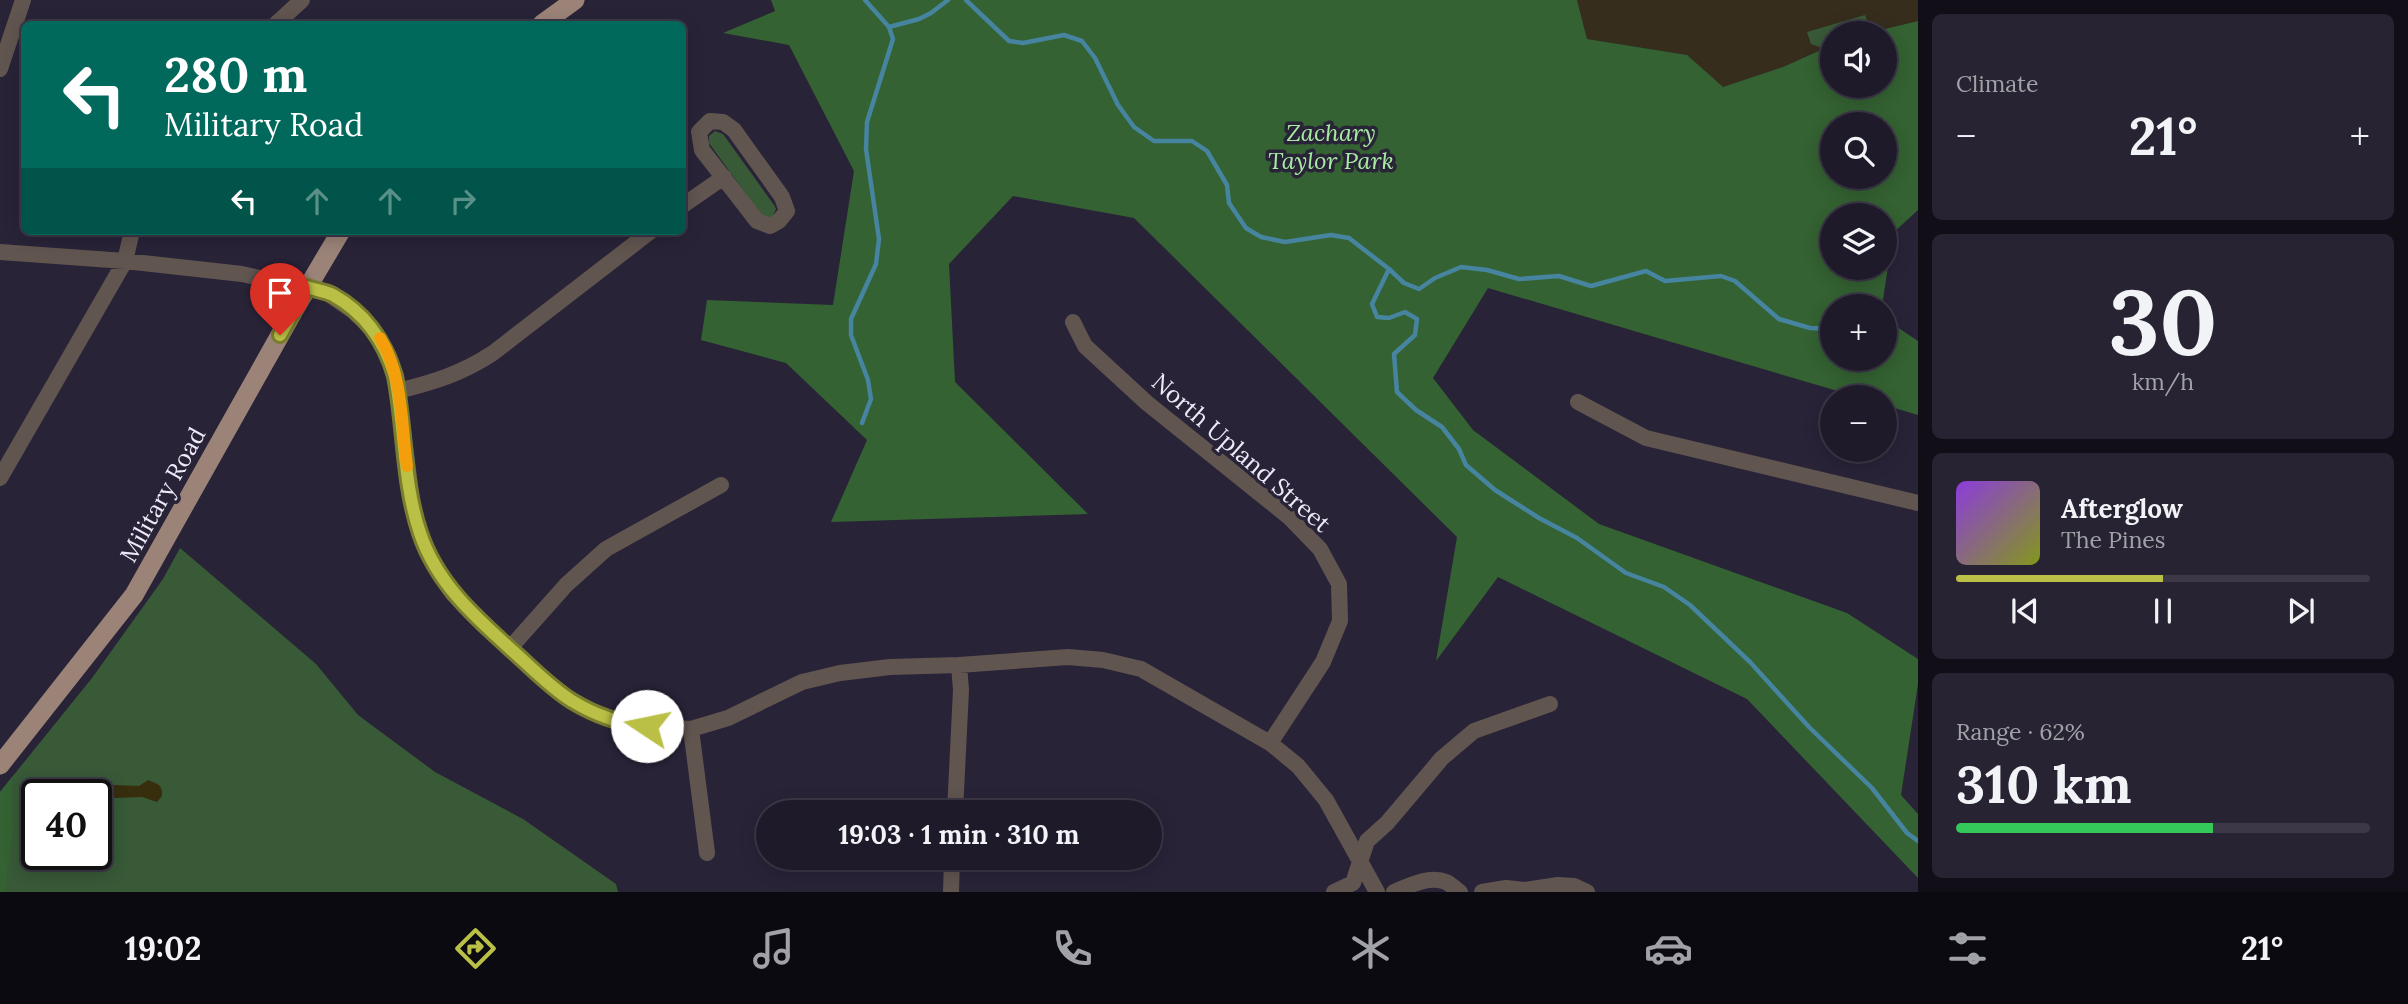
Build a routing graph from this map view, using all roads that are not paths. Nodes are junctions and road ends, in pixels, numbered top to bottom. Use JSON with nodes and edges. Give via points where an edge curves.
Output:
{"nodes":[{"id":1,"x":23,"y":0,"type":"edge"},
{"id":2,"x":302,"y":0,"type":"edge"},
{"id":3,"x":575,"y":0,"type":"edge"},
{"id":4,"x":279,"y":21,"type":"edge"},
{"id":5,"x":546,"y":21,"type":"edge"},
{"id":6,"x":0,"y":69,"type":"edge"},
{"id":7,"x":724,"y":177,"type":"junction"},
{"id":8,"x":686,"y":203,"type":"edge"},
{"id":9,"x":131,"y":235,"type":"edge"},
{"id":10,"x":339,"y":235,"type":"edge"},
{"id":11,"x":646,"y":235,"type":"edge"},
{"id":12,"x":0,"y":252,"type":"edge"},
{"id":13,"x":125,"y":261,"type":"junction"},
{"id":14,"x":307,"y":287,"type":"junction"},
{"id":15,"x":1073,"y":322,"type":"dead end"},
{"id":16,"x":398,"y":391,"type":"junction"},
{"id":17,"x":1578,"y":402,"type":"dead end"},
{"id":18,"x":0,"y":478,"type":"edge"},
{"id":19,"x":721,"y":485,"type":"dead end"},
{"id":20,"x":1918,"y":503,"type":"edge"},
{"id":21,"x":510,"y":648,"type":"junction"},
{"id":22,"x":959,"y":665,"type":"junction"},
{"id":23,"x":1550,"y":704,"type":"dead end"},
{"id":24,"x":691,"y":729,"type":"junction"},
{"id":25,"x":1270,"y":743,"type":"junction"},
{"id":26,"x":0,"y":765,"type":"edge"},
{"id":27,"x":956,"y":800,"type":"edge"},
{"id":28,"x":707,"y":853,"type":"dead end"},
{"id":29,"x":1361,"y":863,"type":"junction"},
{"id":30,"x":952,"y":870,"type":"edge"},
{"id":31,"x":951,"y":892,"type":"edge"},
{"id":32,"x":1335,"y":892,"type":"edge"},
{"id":33,"x":1377,"y":892,"type":"edge"},
{"id":34,"x":1394,"y":892,"type":"edge"},
{"id":35,"x":1460,"y":892,"type":"edge"},
{"id":36,"x":1482,"y":892,"type":"edge"},
{"id":37,"x":1587,"y":892,"type":"edge"}],
"edges":[{"from":1,"to":6,"type":"street"},
{"from":2,"to":4,"type":"street"},
{"from":3,"to":5,"type":"main road"},
{"from":7,"to":7,"type":"street","via":[[757,221],[770,226],[787,211],[734,130],[723,122],[710,121],[699,132],[702,149]]},
{"from":7,"to":8,"type":"street"},
{"from":9,"to":13,"type":"street"},
{"from":10,"to":14,"type":"main road","name":"Military Road"},
{"from":11,"to":16,"type":"street","via":[[467,370]]},
{"from":12,"to":13,"type":"street"},
{"from":13,"to":14,"type":"street","via":[[242,274]]},
{"from":13,"to":18,"type":"street"},
{"from":14,"to":16,"type":"street","via":[[333,295],[374,331],[389,356]]},
{"from":14,"to":26,"type":"main road","name":"Military Road","via":[[134,595]]},
{"from":15,"to":25,"type":"street","name":"North Upland Street","via":[[1085,346],[1147,403],[1289,517],[1320,549],[1339,584],[1340,621],[1323,662]]},
{"from":16,"to":21,"type":"street","via":[[413,509],[426,551],[453,594]]},
{"from":17,"to":20,"type":"street","via":[[1646,438]]},
{"from":19,"to":21,"type":"street","via":[[606,549],[566,585]]},
{"from":21,"to":24,"type":"street","via":[[557,690],[597,714],[633,725]]},
{"from":22,"to":24,"type":"street","via":[[890,667],[802,682],[729,718]]},
{"from":22,"to":25,"type":"street","via":[[1068,657],[1141,669]]},
{"from":22,"to":27,"type":"street"},
{"from":23,"to":29,"type":"street","via":[[1474,731],[1442,758],[1367,841]]},
{"from":24,"to":28,"type":"street"},
{"from":25,"to":29,"type":"street","via":[[1298,766],[1326,800]]},
{"from":29,"to":32,"type":"street","via":[[1353,883]]},
{"from":29,"to":33,"type":"street"},
{"from":30,"to":31,"type":"street"},
{"from":34,"to":35,"type":"street","via":[[1438,880]]},
{"from":36,"to":37,"type":"street","via":[[1558,885]]}]}
